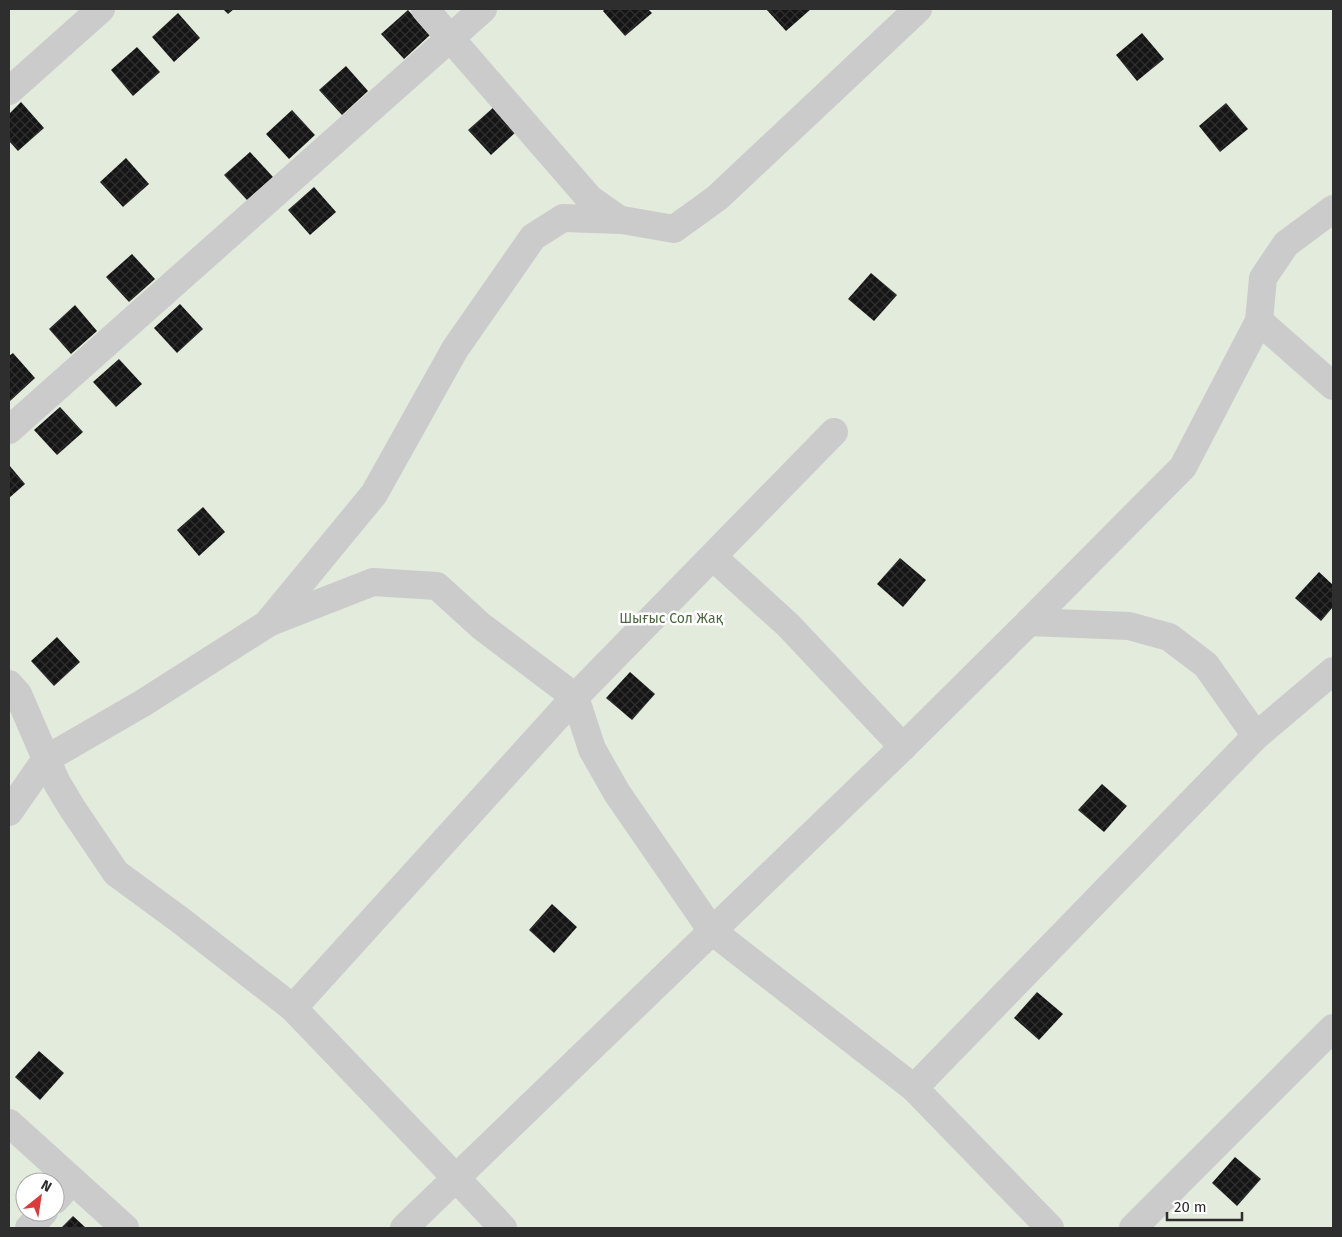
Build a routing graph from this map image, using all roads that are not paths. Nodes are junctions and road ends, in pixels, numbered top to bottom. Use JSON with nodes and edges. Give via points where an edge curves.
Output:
{"nodes":[{"id":1,"x":101,"y":9,"type":"edge"},
{"id":2,"x":425,"y":9,"type":"edge"},
{"id":3,"x":483,"y":9,"type":"edge"},
{"id":4,"x":918,"y":9,"type":"edge"},
{"id":5,"x":451,"y":37,"type":"junction"},
{"id":6,"x":9,"y":91,"type":"edge"},
{"id":7,"x":1333,"y":209,"type":"edge"},
{"id":8,"x":622,"y":220,"type":"junction"},
{"id":9,"x":1259,"y":321,"type":"junction"},
{"id":10,"x":1333,"y":386,"type":"edge"},
{"id":11,"x":9,"y":430,"type":"edge"},
{"id":12,"x":834,"y":432,"type":"dead end"},
{"id":13,"x":713,"y":557,"type":"junction"},
{"id":14,"x":1030,"y":622,"type":"junction"},
{"id":15,"x":267,"y":624,"type":"junction"},
{"id":16,"x":1333,"y":671,"type":"edge"},
{"id":17,"x":9,"y":684,"type":"edge"},
{"id":18,"x":575,"y":697,"type":"junction"},
{"id":19,"x":1256,"y":736,"type":"junction"},
{"id":20,"x":903,"y":747,"type":"junction"},
{"id":21,"x":46,"y":760,"type":"junction"},
{"id":22,"x":9,"y":812,"type":"edge"},
{"id":23,"x":712,"y":931,"type":"junction"},
{"id":24,"x":293,"y":1008,"type":"junction"},
{"id":25,"x":1333,"y":1028,"type":"edge"},
{"id":26,"x":914,"y":1088,"type":"junction"},
{"id":27,"x":9,"y":1123,"type":"edge"},
{"id":28,"x":48,"y":1172,"type":"edge"},
{"id":29,"x":456,"y":1178,"type":"junction"},
{"id":30,"x":65,"y":1191,"type":"edge"},
{"id":31,"x":125,"y":1228,"type":"edge"},
{"id":32,"x":404,"y":1228,"type":"edge"},
{"id":33,"x":503,"y":1228,"type":"edge"},
{"id":34,"x":1050,"y":1228,"type":"edge"},
{"id":35,"x":1134,"y":1228,"type":"edge"}],
"edges":[{"from":1,"to":6,"type":"street"},
{"from":2,"to":5,"type":"street"},
{"from":3,"to":5,"type":"street"},
{"from":4,"to":8,"type":"street","via":[[718,198],[674,230]]},
{"from":5,"to":8,"type":"street","via":[[590,199]]},
{"from":5,"to":11,"type":"street"},
{"from":7,"to":9,"type":"street","via":[[1286,244],[1263,278]]},
{"from":8,"to":15,"type":"street","via":[[563,218],[533,237],[455,349],[374,494]]},
{"from":9,"to":10,"type":"street"},
{"from":9,"to":14,"type":"street","via":[[1183,467]]},
{"from":12,"to":13,"type":"street"},
{"from":13,"to":18,"type":"street"},
{"from":13,"to":20,"type":"street","via":[[788,625]]},
{"from":14,"to":19,"type":"street","via":[[1129,626],[1169,637],[1206,665]]},
{"from":14,"to":20,"type":"street"},
{"from":15,"to":18,"type":"street","via":[[373,582],[437,586],[481,626]]},
{"from":15,"to":21,"type":"street"},
{"from":16,"to":19,"type":"street"},
{"from":17,"to":21,"type":"street","via":[[18,694]]},
{"from":18,"to":23,"type":"street","via":[[592,749],[617,793]]},
{"from":18,"to":24,"type":"street"},
{"from":19,"to":26,"type":"street"},
{"from":20,"to":23,"type":"street"},
{"from":21,"to":22,"type":"street"},
{"from":21,"to":24,"type":"street","via":[[72,808],[116,872]]},
{"from":23,"to":26,"type":"street"},
{"from":23,"to":29,"type":"street"},
{"from":24,"to":29,"type":"street"},
{"from":25,"to":35,"type":"street"},
{"from":26,"to":34,"type":"street"},
{"from":27,"to":28,"type":"street"},
{"from":29,"to":32,"type":"street"},
{"from":29,"to":33,"type":"street"},
{"from":30,"to":31,"type":"street"}]}
